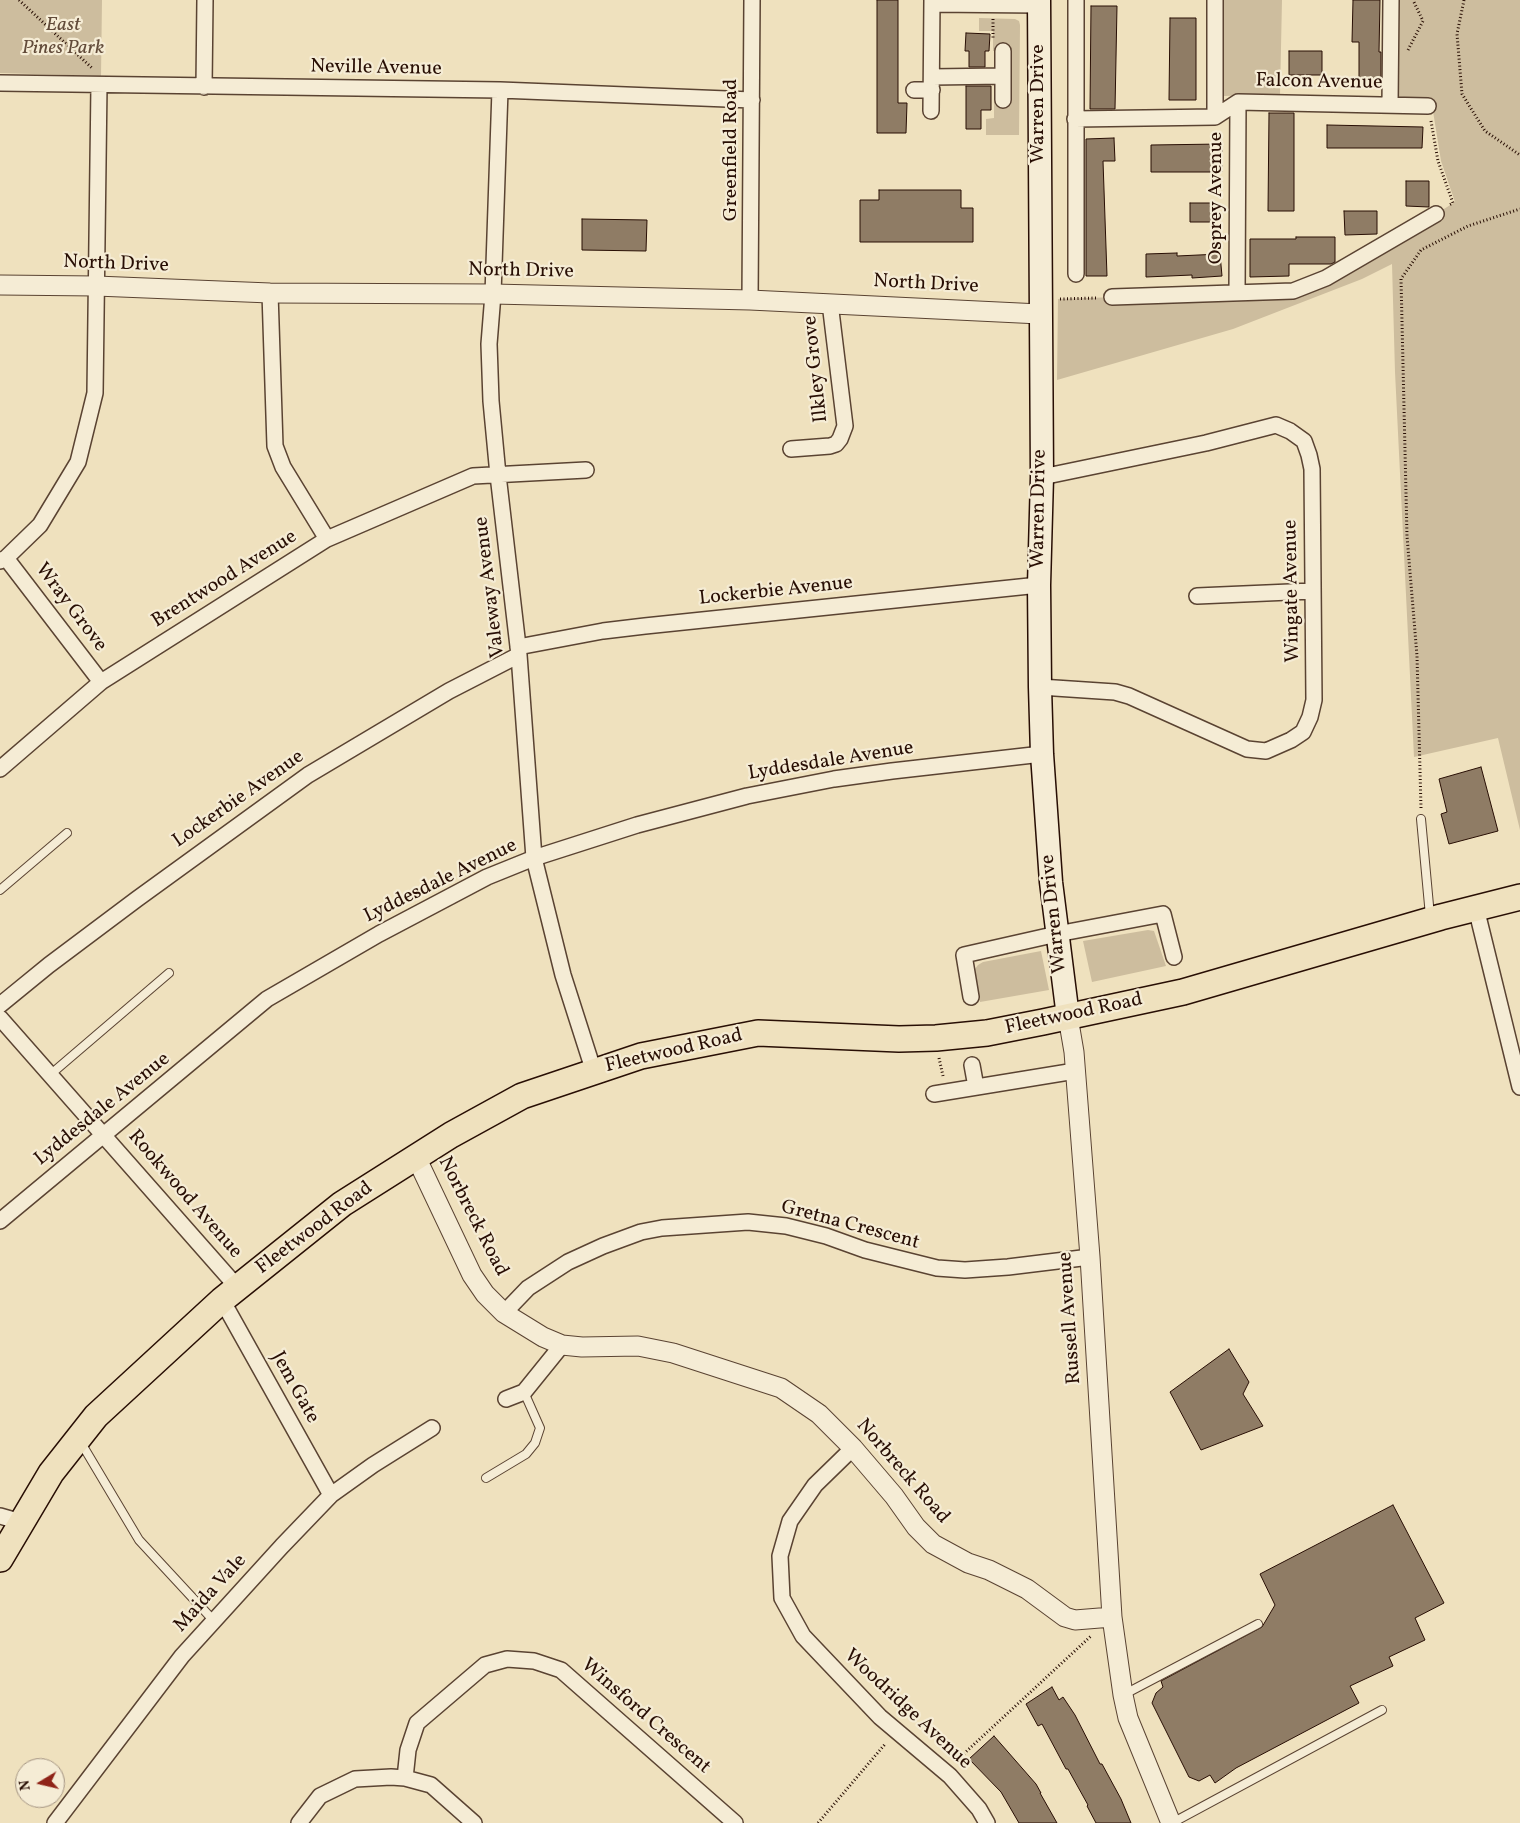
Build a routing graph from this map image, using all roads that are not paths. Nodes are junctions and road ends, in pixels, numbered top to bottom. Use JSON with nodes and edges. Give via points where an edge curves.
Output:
{"nodes":[{"id":1,"x":205,"y":0,"type":"edge"},
{"id":2,"x":752,"y":0,"type":"edge"},
{"id":3,"x":1076,"y":0,"type":"edge"},
{"id":4,"x":1215,"y":0,"type":"edge"},
{"id":5,"x":1391,"y":0,"type":"edge"},
{"id":6,"x":932,"y":2,"type":"edge"},
{"id":7,"x":1039,"y":3,"type":"edge"},
{"id":8,"x":1003,"y":51,"type":"dead end"},
{"id":9,"x":1003,"y":76,"type":"junction"},
{"id":10,"x":0,"y":83,"type":"edge"},
{"id":11,"x":932,"y":83,"type":"junction"},
{"id":12,"x":99,"y":85,"type":"junction"},
{"id":13,"x":204,"y":87,"type":"junction"},
{"id":14,"x":500,"y":90,"type":"junction"},
{"id":15,"x":914,"y":90,"type":"dead end"},
{"id":16,"x":752,"y":100,"type":"junction"},
{"id":17,"x":1003,"y":100,"type":"dead end"},
{"id":18,"x":1238,"y":102,"type":"junction"},
{"id":19,"x":1390,"y":105,"type":"junction"},
{"id":20,"x":1428,"y":106,"type":"road end"},
{"id":21,"x":931,"y":111,"type":"dead end"},
{"id":22,"x":1215,"y":117,"type":"junction"},
{"id":23,"x":1075,"y":119,"type":"junction"},
{"id":24,"x":1436,"y":214,"type":"road end"},
{"id":25,"x":1076,"y":274,"type":"dead end"},
{"id":26,"x":0,"y":285,"type":"edge"},
{"id":27,"x":96,"y":286,"type":"junction"},
{"id":28,"x":270,"y":293,"type":"junction"},
{"id":29,"x":1237,"y":293,"type":"junction"},
{"id":30,"x":493,"y":294,"type":"junction"},
{"id":31,"x":1112,"y":297,"type":"road end"},
{"id":32,"x":750,"y":300,"type":"junction"},
{"id":33,"x":830,"y":303,"type":"junction"},
{"id":34,"x":1040,"y":307,"type":"junction"},
{"id":35,"x":791,"y":449,"type":"dead end"},
{"id":36,"x":586,"y":470,"type":"dead end"},
{"id":37,"x":498,"y":475,"type":"junction"},
{"id":38,"x":1042,"y":477,"type":"junction"},
{"id":39,"x":328,"y":539,"type":"junction"},
{"id":40,"x":3,"y":559,"type":"edge"},
{"id":41,"x":1039,"y":585,"type":"junction"},
{"id":42,"x":1313,"y":591,"type":"junction"},
{"id":43,"x":1197,"y":596,"type":"dead end"},
{"id":44,"x":519,"y":651,"type":"junction"},
{"id":45,"x":101,"y":682,"type":"junction"},
{"id":46,"x":1040,"y":686,"type":"junction"},
{"id":47,"x":1042,"y":754,"type":"junction"},
{"id":48,"x":0,"y":769,"type":"edge"},
{"id":49,"x":1421,"y":818,"type":"road end"},
{"id":50,"x":66,"y":833,"type":"dead end"},
{"id":51,"x":534,"y":858,"type":"junction"},
{"id":52,"x":0,"y":890,"type":"edge"},
{"id":53,"x":1520,"y":896,"type":"edge"},
{"id":54,"x":1476,"y":908,"type":"junction"},
{"id":55,"x":1430,"y":920,"type":"junction"},
{"id":56,"x":1056,"y":934,"type":"junction"},
{"id":57,"x":1174,"y":957,"type":"dead end"},
{"id":58,"x":169,"y":973,"type":"dead end"},
{"id":59,"x":971,"y":997,"type":"dead end"},
{"id":60,"x":0,"y":1005,"type":"edge"},
{"id":61,"x":1068,"y":1017,"type":"junction"},
{"id":62,"x":0,"y":1018,"type":"edge"},
{"id":63,"x":972,"y":1065,"type":"dead end"},
{"id":64,"x":1075,"y":1071,"type":"junction"},
{"id":65,"x":594,"y":1072,"type":"junction"},
{"id":66,"x":51,"y":1074,"type":"junction"},
{"id":67,"x":976,"y":1087,"type":"junction"},
{"id":68,"x":1520,"y":1087,"type":"edge"},
{"id":69,"x":939,"y":1093,"type":"road end"},
{"id":70,"x":104,"y":1134,"type":"junction"},
{"id":71,"x":416,"y":1157,"type":"junction"},
{"id":72,"x":0,"y":1221,"type":"edge"},
{"id":73,"x":1090,"y":1257,"type":"junction"},
{"id":74,"x":230,"y":1294,"type":"junction"},
{"id":75,"x":504,"y":1313,"type":"junction"},
{"id":76,"x":562,"y":1345,"type":"junction"},
{"id":77,"x":524,"y":1392,"type":"junction"},
{"id":78,"x":506,"y":1399,"type":"dead end"},
{"id":79,"x":432,"y":1428,"type":"dead end"},
{"id":80,"x":78,"y":1438,"type":"junction"},
{"id":81,"x":853,"y":1448,"type":"junction"},
{"id":82,"x":486,"y":1478,"type":"dead end"},
{"id":83,"x":331,"y":1495,"type":"junction"},
{"id":84,"x":10,"y":1519,"type":"edge"},
{"id":85,"x":0,"y":1559,"type":"edge"},
{"id":86,"x":1112,"y":1617,"type":"junction"},
{"id":87,"x":214,"y":1621,"type":"junction"},
{"id":88,"x":1258,"y":1624,"type":"dead end"},
{"id":89,"x":1123,"y":1695,"type":"junction"},
{"id":90,"x":1382,"y":1710,"type":"dead end"},
{"id":91,"x":405,"y":1778,"type":"junction"},
{"id":92,"x":55,"y":1823,"type":"edge"},
{"id":93,"x":298,"y":1823,"type":"edge"},
{"id":94,"x":474,"y":1823,"type":"edge"},
{"id":95,"x":735,"y":1823,"type":"edge"},
{"id":96,"x":987,"y":1823,"type":"edge"},
{"id":97,"x":1171,"y":1823,"type":"edge"}],
"edges":[{"from":1,"to":13,"type":"street"},
{"from":2,"to":16,"type":"street","name":"Greenfield Road"},
{"from":3,"to":23,"type":"street"},
{"from":4,"to":22,"type":"street"},
{"from":5,"to":19,"type":"street"},
{"from":6,"to":7,"type":"street"},
{"from":6,"to":11,"type":"street"},
{"from":7,"to":34,"type":"main road","name":"Warren Drive"},
{"from":8,"to":9,"type":"street"},
{"from":9,"to":11,"type":"street"},
{"from":9,"to":17,"type":"street"},
{"from":10,"to":12,"type":"street","name":"Neville Avenue"},
{"from":11,"to":15,"type":"street"},
{"from":11,"to":21,"type":"street"},
{"from":12,"to":13,"type":"street","name":"Neville Avenue"},
{"from":12,"to":27,"type":"street"},
{"from":13,"to":14,"type":"street","name":"Neville Avenue"},
{"from":14,"to":16,"type":"street","name":"Neville Avenue"},
{"from":14,"to":30,"type":"street","name":"Valeway Avenue"},
{"from":16,"to":32,"type":"street","name":"Greenfield Road"},
{"from":18,"to":19,"type":"street","name":"Falcon Avenue"},
{"from":18,"to":22,"type":"street","name":"Falcon Avenue"},
{"from":18,"to":29,"type":"street","name":"Osprey Avenue"},
{"from":19,"to":20,"type":"street","name":"Falcon Avenue"},
{"from":22,"to":23,"type":"street"},
{"from":23,"to":25,"type":"street"},
{"from":24,"to":29,"type":"street","via":[[1326,278],[1293,291]]},
{"from":26,"to":27,"type":"street","name":"North Drive"},
{"from":27,"to":28,"type":"street","name":"North Drive"},
{"from":27,"to":40,"type":"street","via":[[95,393],[78,462],[40,524]]},
{"from":28,"to":30,"type":"street","name":"North Drive"},
{"from":28,"to":39,"type":"street","via":[[276,446],[283,468]]},
{"from":29,"to":31,"type":"street"},
{"from":30,"to":32,"type":"street","name":"North Drive"},
{"from":30,"to":37,"type":"street","name":"Valeway Avenue","via":[[489,344]]},
{"from":32,"to":33,"type":"street","name":"North Drive"},
{"from":33,"to":34,"type":"street","name":"North Drive"},
{"from":33,"to":35,"type":"street","name":"Ilkley Grove","via":[[845,426],[836,444]]},
{"from":34,"to":38,"type":"main road","name":"Warren Drive"},
{"from":36,"to":37,"type":"street","name":"Brentwood Avenue"},
{"from":37,"to":39,"type":"street","name":"Brentwood Avenue","via":[[473,476]]},
{"from":37,"to":44,"type":"street","name":"Valeway Avenue"},
{"from":38,"to":41,"type":"main road","name":"Warren Drive"},
{"from":38,"to":42,"type":"street","name":"Wingate Avenue","via":[[1276,425],[1304,442],[1309,455],[1312,469]]},
{"from":39,"to":45,"type":"street","name":"Brentwood Avenue"},
{"from":40,"to":45,"type":"street","name":"Wray Grove"},
{"from":41,"to":44,"type":"street","name":"Lockerbie Avenue","via":[[603,631]]},
{"from":41,"to":46,"type":"main road","name":"Warren Drive"},
{"from":42,"to":43,"type":"street"},
{"from":42,"to":46,"type":"street","name":"Wingate Avenue","via":[[1314,700],[1310,717],[1303,732],[1266,751],[1247,749],[1129,696]]},
{"from":44,"to":51,"type":"street","name":"Valeway Avenue"},
{"from":44,"to":60,"type":"street","name":"Lockerbie Avenue","via":[[308,775],[137,899]]},
{"from":45,"to":48,"type":"street","name":"Brentwood Avenue"},
{"from":46,"to":47,"type":"main road","name":"Warren Drive"},
{"from":47,"to":51,"type":"street","name":"Lyddesdale Avenue","via":[[834,779],[748,796],[637,824]]},
{"from":47,"to":56,"type":"main road","name":"Warren Drive"},
{"from":49,"to":55,"type":"lane"},
{"from":50,"to":52,"type":"lane"},
{"from":51,"to":65,"type":"street","name":"Valeway Avenue","via":[[564,975]]},
{"from":51,"to":70,"type":"street","name":"Lyddesdale Avenue","via":[[487,877],[379,934],[267,999]]},
{"from":53,"to":54,"type":"main road","name":"Fleetwood Road"},
{"from":54,"to":55,"type":"main road","name":"Fleetwood Road"},
{"from":54,"to":68,"type":"street"},
{"from":55,"to":61,"type":"main road","name":"Fleetwood Road","via":[[1182,992]]},
{"from":56,"to":57,"type":"street","via":[[1163,914]]},
{"from":56,"to":59,"type":"street","via":[[964,955]]},
{"from":56,"to":61,"type":"main road","name":"Warren Drive"},
{"from":58,"to":66,"type":"lane"},
{"from":61,"to":64,"type":"street","name":"Russell Avenue"},
{"from":61,"to":65,"type":"main road","name":"Fleetwood Road","via":[[987,1033],[936,1038],[758,1033],[641,1056]]},
{"from":62,"to":66,"type":"street","name":"Rookwood Avenue"},
{"from":63,"to":67,"type":"street"},
{"from":64,"to":67,"type":"street"},
{"from":64,"to":73,"type":"street","name":"Russell Avenue"},
{"from":65,"to":71,"type":"main road","name":"Fleetwood Road","via":[[522,1096]]},
{"from":66,"to":70,"type":"street","name":"Rookwood Avenue"},
{"from":67,"to":69,"type":"street"},
{"from":70,"to":72,"type":"street","name":"Lyddesdale Avenue"},
{"from":70,"to":74,"type":"street","name":"Rookwood Avenue"},
{"from":71,"to":74,"type":"main road","name":"Fleetwood Road","via":[[342,1204]]},
{"from":71,"to":75,"type":"street","name":"Norbreck Road","via":[[472,1275]]},
{"from":73,"to":75,"type":"street","name":"Gretna Crescent","via":[[965,1270],[936,1268],[786,1226],[748,1222],[662,1228],[641,1232],[568,1262],[528,1288]]},
{"from":73,"to":86,"type":"street","name":"Russell Avenue"},
{"from":74,"to":80,"type":"main road","name":"Fleetwood Road","via":[[96,1416]]},
{"from":74,"to":83,"type":"street","name":"Jem Gate"},
{"from":75,"to":76,"type":"street","name":"Norbreck Road","via":[[542,1337]]},
{"from":76,"to":77,"type":"street"},
{"from":76,"to":81,"type":"street","name":"Norbreck Road","via":[[638,1346],[673,1353],[781,1388],[820,1414]]},
{"from":77,"to":78,"type":"street"},
{"from":77,"to":82,"type":"lane","via":[[540,1428],[535,1443],[526,1454]]},
{"from":79,"to":83,"type":"street","name":"Maida Vale"},
{"from":80,"to":84,"type":"main road","name":"Fleetwood Road"},
{"from":80,"to":87,"type":"lane","via":[[139,1540]]},
{"from":81,"to":86,"type":"street","name":"Norbreck Road","via":[[933,1544],[1027,1589],[1065,1617],[1075,1620]]},
{"from":81,"to":96,"type":"street","name":"Woodridge Avenue","via":[[815,1485],[790,1521],[780,1556],[782,1598],[803,1636],[880,1717],[944,1772],[979,1809]]},
{"from":83,"to":87,"type":"street","name":"Maida Vale"},
{"from":84,"to":85,"type":"main road","name":"Fleetwood Road"},
{"from":86,"to":89,"type":"street"},
{"from":87,"to":92,"type":"street","name":"Maida Vale","via":[[182,1656]]},
{"from":88,"to":89,"type":"lane"},
{"from":89,"to":97,"type":"street","via":[[1128,1718]]},
{"from":90,"to":97,"type":"lane"},
{"from":91,"to":93,"type":"street","via":[[355,1779],[320,1796]]},
{"from":91,"to":94,"type":"street","via":[[431,1785]]},
{"from":91,"to":95,"type":"street","name":"Winsford Crescent","via":[[408,1750],[417,1723],[486,1665],[507,1659],[534,1661],[562,1670]]}]}
